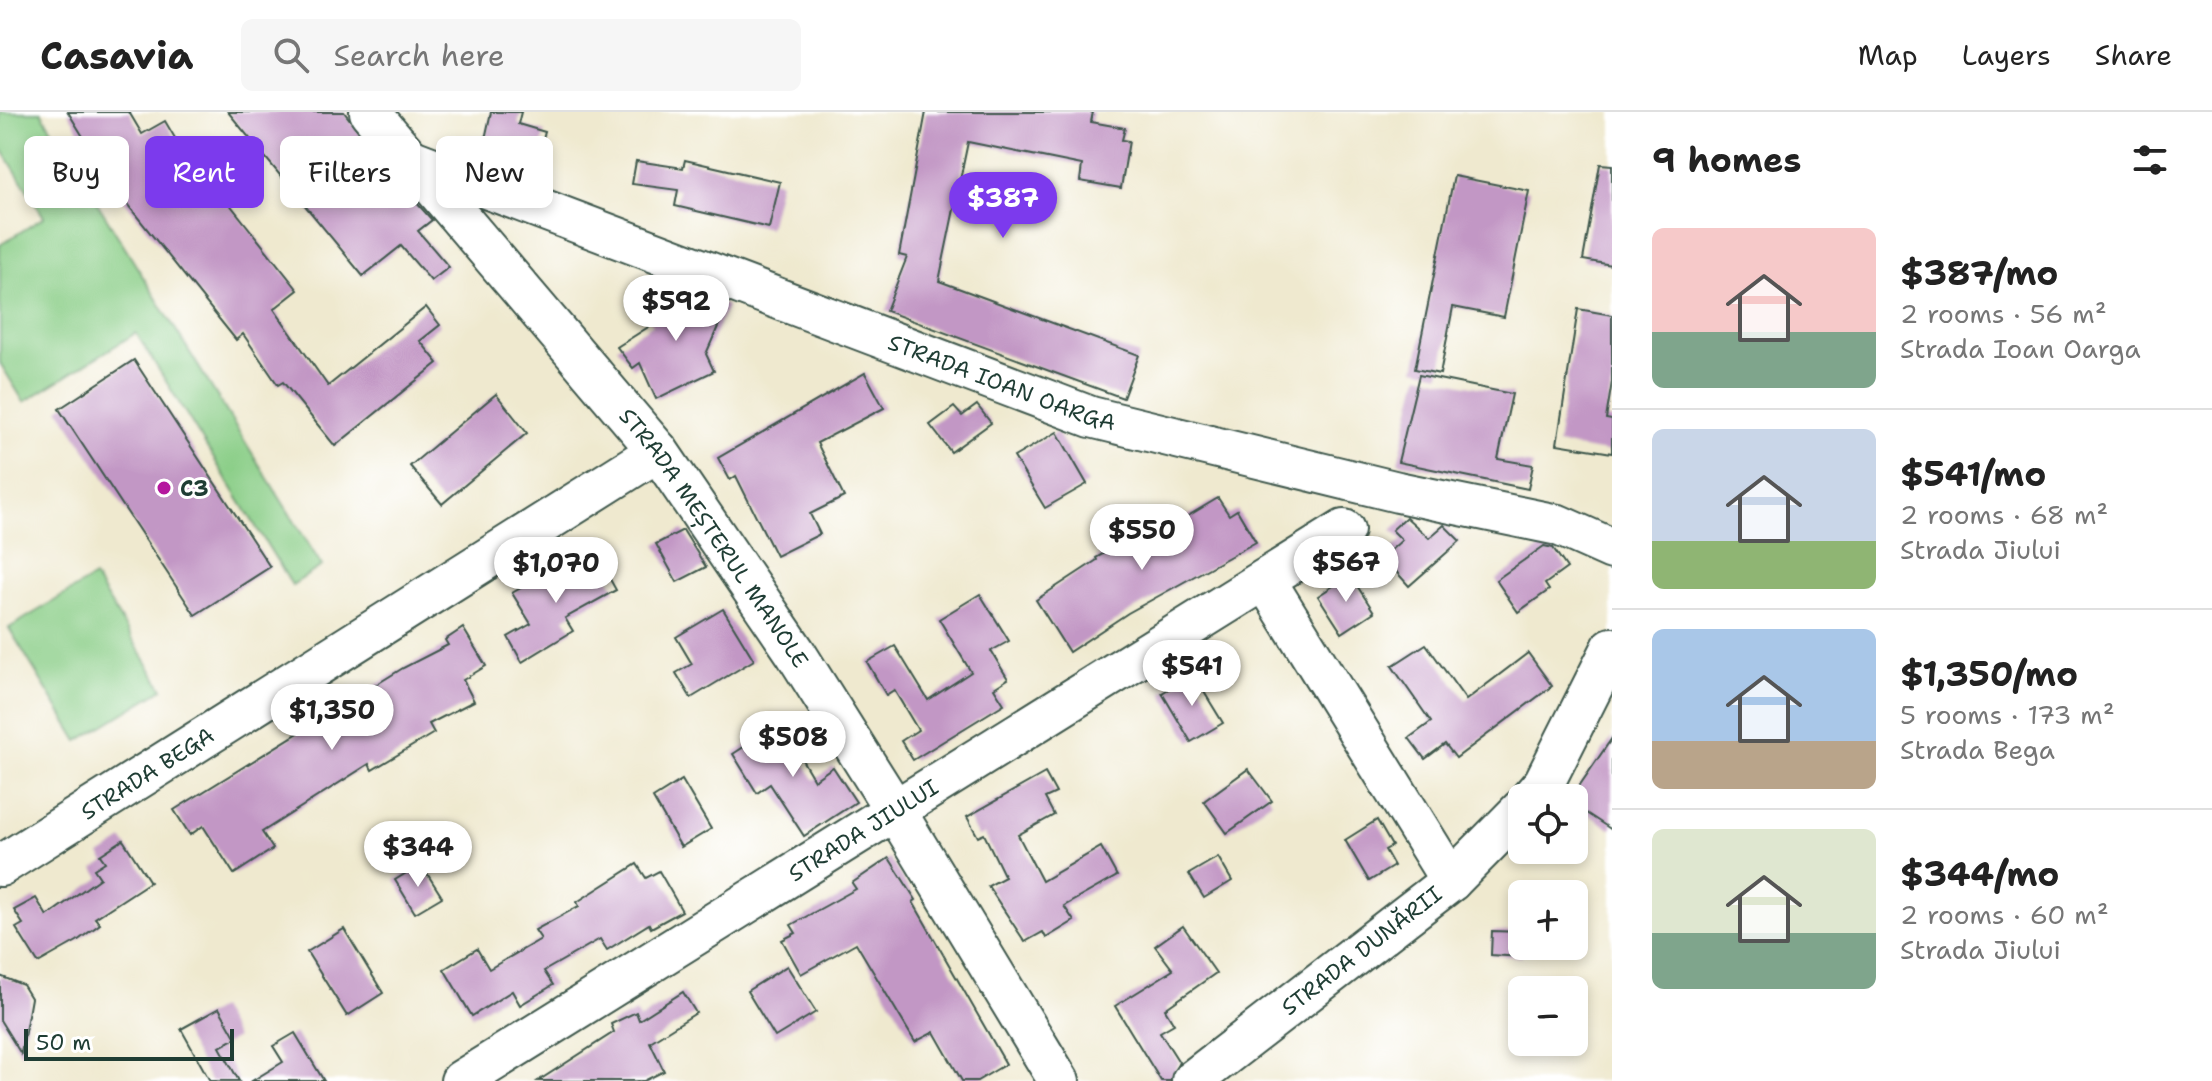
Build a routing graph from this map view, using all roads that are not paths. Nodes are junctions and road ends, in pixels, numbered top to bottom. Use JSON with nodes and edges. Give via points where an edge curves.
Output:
{"nodes":[{"id":1,"x":370,"y":112,"type":"edge"},
{"id":2,"x":389,"y":136,"type":"edge"},
{"id":3,"x":420,"y":163,"type":"edge"},
{"id":4,"x":420,"y":173,"type":"edge"},
{"id":5,"x":658,"y":451,"type":"junction"},
{"id":6,"x":1344,"y":530,"type":"dead end"},
{"id":7,"x":1612,"y":549,"type":"edge"},
{"id":8,"x":1265,"y":580,"type":"junction"},
{"id":9,"x":1612,"y":648,"type":"edge"},
{"id":10,"x":1543,"y":784,"type":"edge"},
{"id":11,"x":896,"y":812,"type":"junction"},
{"id":12,"x":1508,"y":823,"type":"edge"},
{"id":13,"x":0,"y":866,"type":"edge"},
{"id":14,"x":1451,"y":881,"type":"junction"},
{"id":15,"x":461,"y":1081,"type":"edge"},
{"id":16,"x":1059,"y":1081,"type":"edge"},
{"id":17,"x":1192,"y":1081,"type":"edge"}],
"edges":[{"from":1,"to":2,"type":"street","name":"STRADA MEȘTERUL MANOLE"},
{"from":3,"to":7,"type":"street","name":"STRADA IOAN OARGA","via":[[1091,417],[1558,525]]},
{"from":4,"to":5,"type":"street","name":"STRADA MEȘTERUL MANOLE"},
{"from":5,"to":11,"type":"street","name":"STRADA MEȘTERUL MANOLE"},
{"from":5,"to":13,"type":"street","name":"STRADA BEGA"},
{"from":6,"to":8,"type":"street","name":"STRADA JIULUI"},
{"from":8,"to":11,"type":"street","name":"STRADA JIULUI"},
{"from":8,"to":14,"type":"street"},
{"from":9,"to":10,"type":"street"},
{"from":11,"to":15,"type":"street","name":"STRADA JIULUI"},
{"from":11,"to":16,"type":"street","name":"STRADA MEȘTERUL MANOLE"},
{"from":12,"to":14,"type":"street","name":"STRADA DUNĂRII"},
{"from":14,"to":17,"type":"street","name":"STRADA DUNĂRII"}]}
